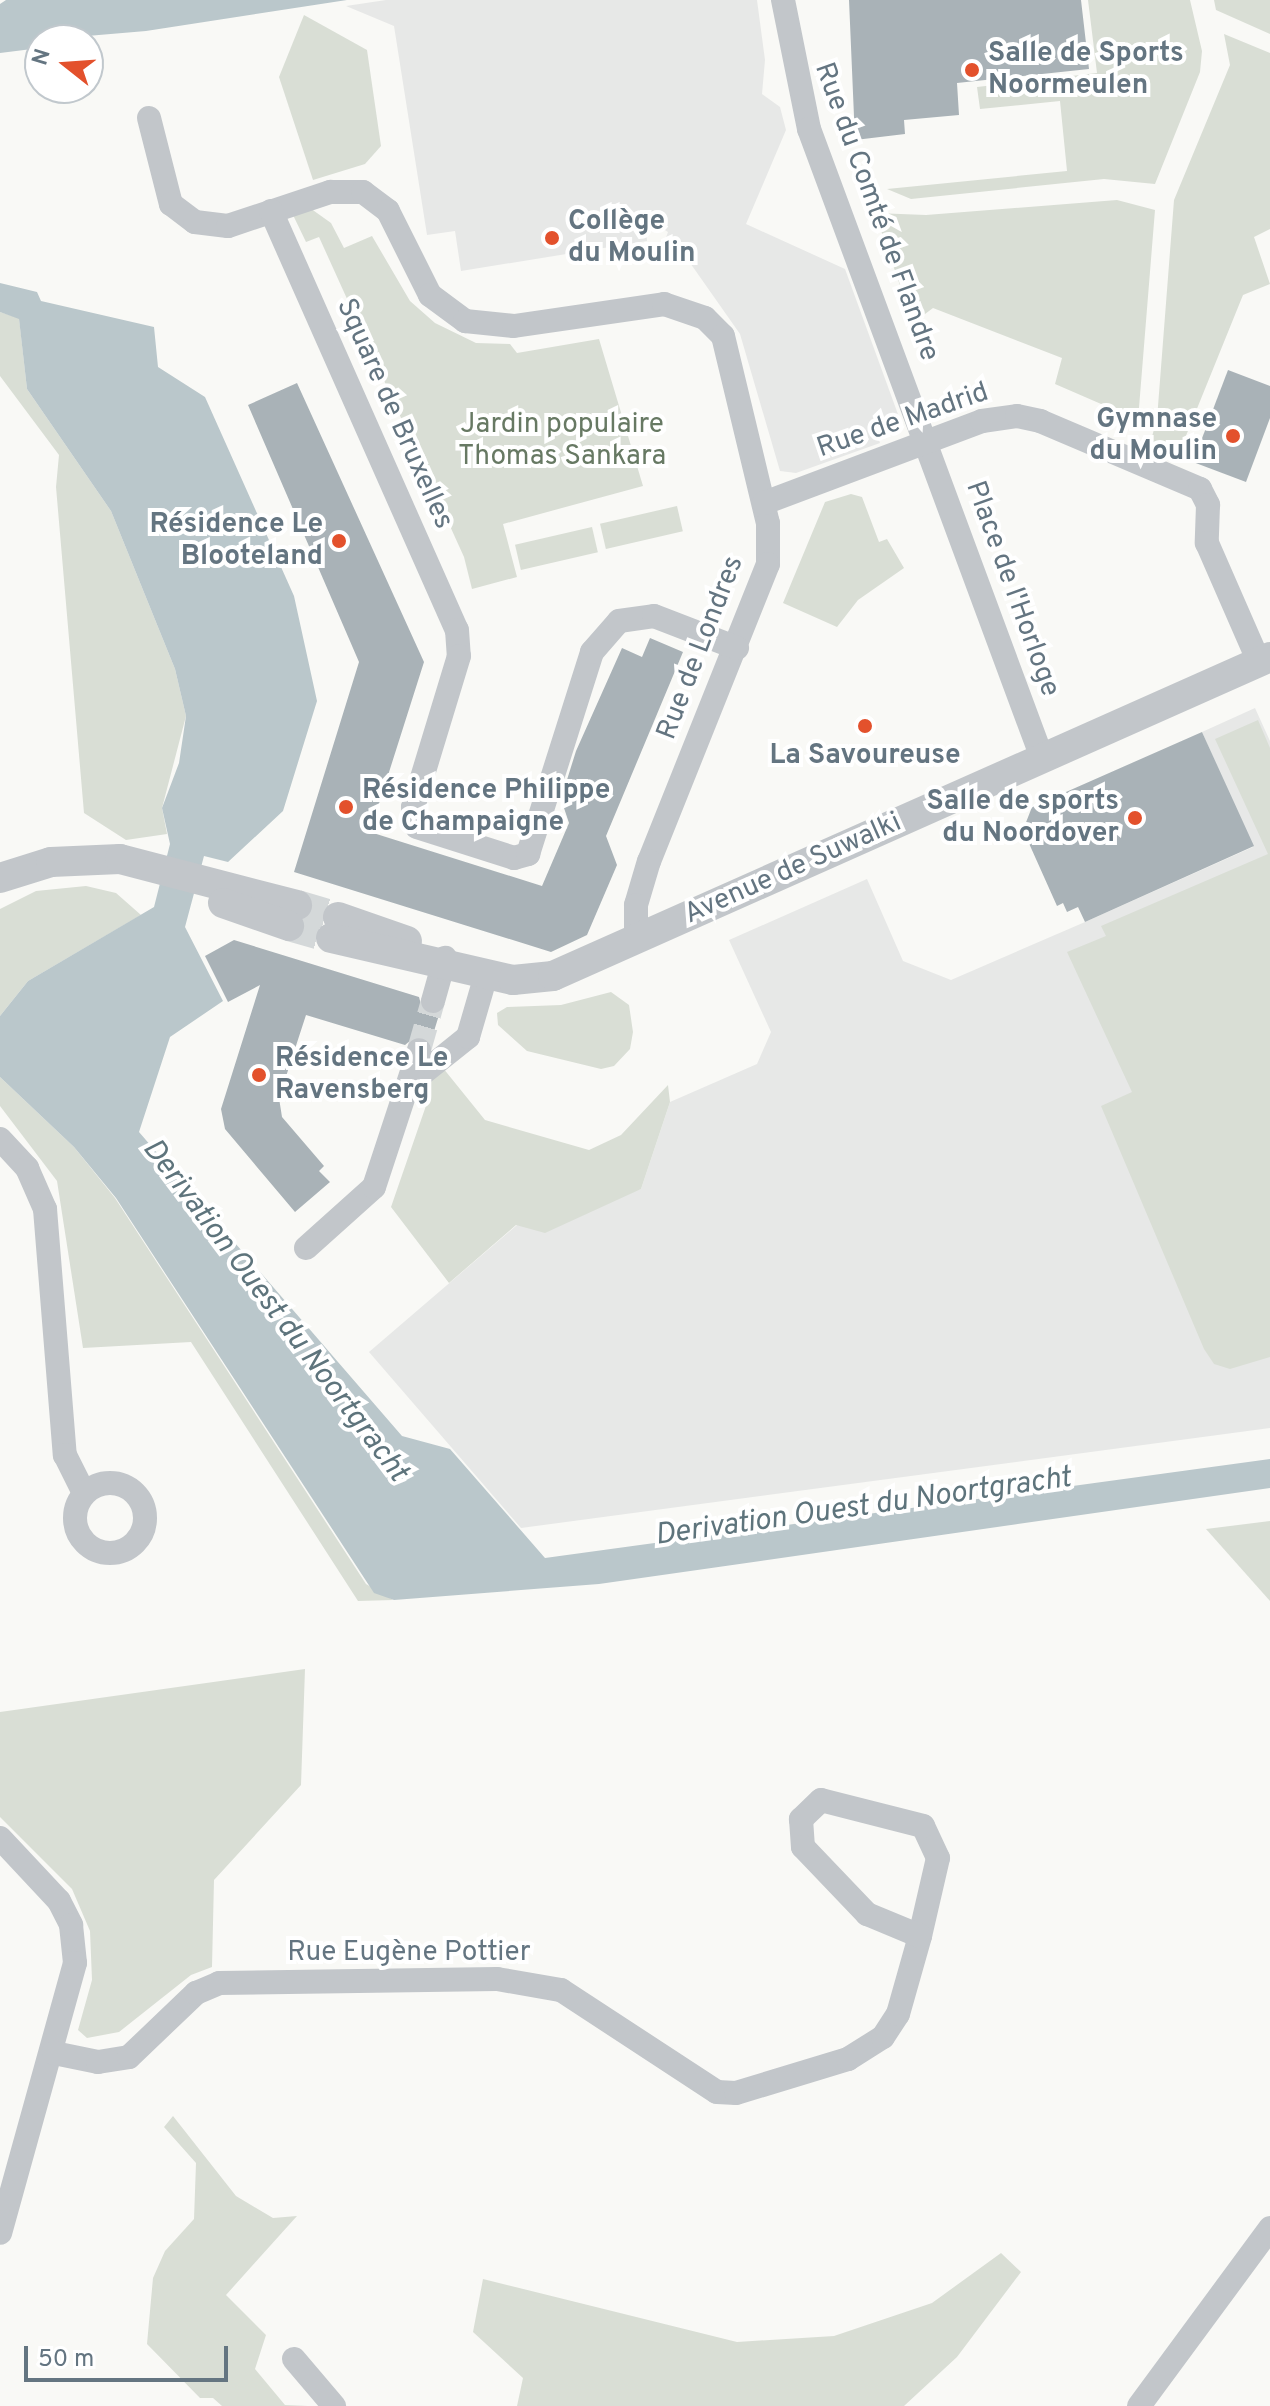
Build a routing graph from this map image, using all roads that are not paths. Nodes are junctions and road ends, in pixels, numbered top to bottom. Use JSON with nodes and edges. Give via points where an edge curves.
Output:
{"nodes":[{"id":1,"x":783,"y":0,"type":"edge"},
{"id":2,"x":149,"y":118,"type":"dead end"},
{"id":3,"x":271,"y":211,"type":"junction"},
{"id":4,"x":926,"y":441,"type":"junction"},
{"id":5,"x":764,"y":503,"type":"junction"},
{"id":6,"x":737,"y":648,"type":"junction"},
{"id":7,"x":1265,"y":659,"type":"edge"},
{"id":8,"x":1042,"y":758,"type":"junction"},
{"id":9,"x":0,"y":878,"type":"edge"},
{"id":10,"x":293,"y":915,"type":"tunnel mouth"},
{"id":11,"x":334,"y":928,"type":"tunnel mouth"},
{"id":12,"x":636,"y":938,"type":"junction"},
{"id":13,"x":444,"y":963,"type":"junction"},
{"id":14,"x":486,"y":975,"type":"junction"},
{"id":15,"x":433,"y":1001,"type":"tunnel mouth"},
{"id":16,"x":419,"y":1050,"type":"tunnel mouth"},
{"id":17,"x":408,"y":1085,"type":"junction"},
{"id":18,"x":0,"y":1139,"type":"edge"},
{"id":19,"x":306,"y":1248,"type":"dead end"},
{"id":20,"x":84,"y":1493,"type":"dead end"},
{"id":21,"x":0,"y":1838,"type":"edge"},
{"id":22,"x":920,"y":1936,"type":"junction"},
{"id":23,"x":54,"y":2053,"type":"junction"},
{"id":24,"x":1270,"y":2228,"type":"edge"},
{"id":25,"x":0,"y":2233,"type":"edge"},
{"id":26,"x":294,"y":2359,"type":"dead end"},
{"id":27,"x":334,"y":2406,"type":"edge"},
{"id":28,"x":1139,"y":2406,"type":"edge"}],
"edges":[{"from":1,"to":4,"type":"street","name":"Rue du Comté de Flandre","via":[[809,129]]},
{"from":2,"to":3,"type":"street","via":[[177,212],[218,226]]},
{"from":3,"to":5,"type":"street","name":"Rue de Londres","via":[[330,192],[363,192],[388,211],[430,295],[465,321],[514,326],[664,304],[713,324],[726,343]]},
{"from":3,"to":6,"type":"street","name":"Square de Bruxelles","via":[[460,643],[414,800],[414,823],[424,832],[514,858],[531,849],[589,660],[609,628],[628,617],[654,616]]},
{"from":4,"to":5,"type":"street","name":"Rue de Madrid"},
{"from":4,"to":7,"type":"street","name":"Rue de Madrid","via":[[992,418],[1025,416],[1186,479],[1207,499],[1207,543]]},
{"from":4,"to":8,"type":"street","name":"Place de l'Horloge"},
{"from":5,"to":6,"type":"street","name":"Rue de Londres","via":[[770,542],[766,576]]},
{"from":6,"to":12,"type":"street","name":"Rue de Londres","via":[[649,861],[636,905]]},
{"from":7,"to":8,"type":"street","name":"Avenue de Suwalki"},
{"from":8,"to":12,"type":"street","name":"Avenue de Suwalki"},
{"from":9,"to":10,"type":"street","via":[[80,859],[157,874]]},
{"from":11,"to":13,"type":"street","name":"Avenue de Suwalki"},
{"from":12,"to":14,"type":"street","name":"Avenue de Suwalki","via":[[542,979]]},
{"from":13,"to":14,"type":"street","name":"Avenue de Suwalki"},
{"from":13,"to":15,"type":"street"},
{"from":14,"to":17,"type":"street","via":[[468,1037]]},
{"from":16,"to":17,"type":"street"},
{"from":17,"to":19,"type":"street","via":[[374,1187]]},
{"from":18,"to":20,"type":"street","via":[[27,1168],[45,1209],[65,1455]]},
{"from":21,"to":23,"type":"street","via":[[50,1889],[71,1925],[75,1963]]},
{"from":22,"to":22,"type":"street","name":"Rue Eugène Pottier","via":[[938,1858],[928,1831],[901,1816],[834,1801],[811,1804],[799,1825],[807,1852],[867,1914]]},
{"from":22,"to":23,"type":"street","name":"Rue Eugène Pottier","via":[[903,2002],[883,2037],[848,2059],[736,2093],[699,2085],[561,1990],[512,1979],[219,1983],[203,1987],[129,2057],[98,2062]]},
{"from":23,"to":25,"type":"street"},
{"from":24,"to":28,"type":"street"},
{"from":26,"to":27,"type":"street"}]}
